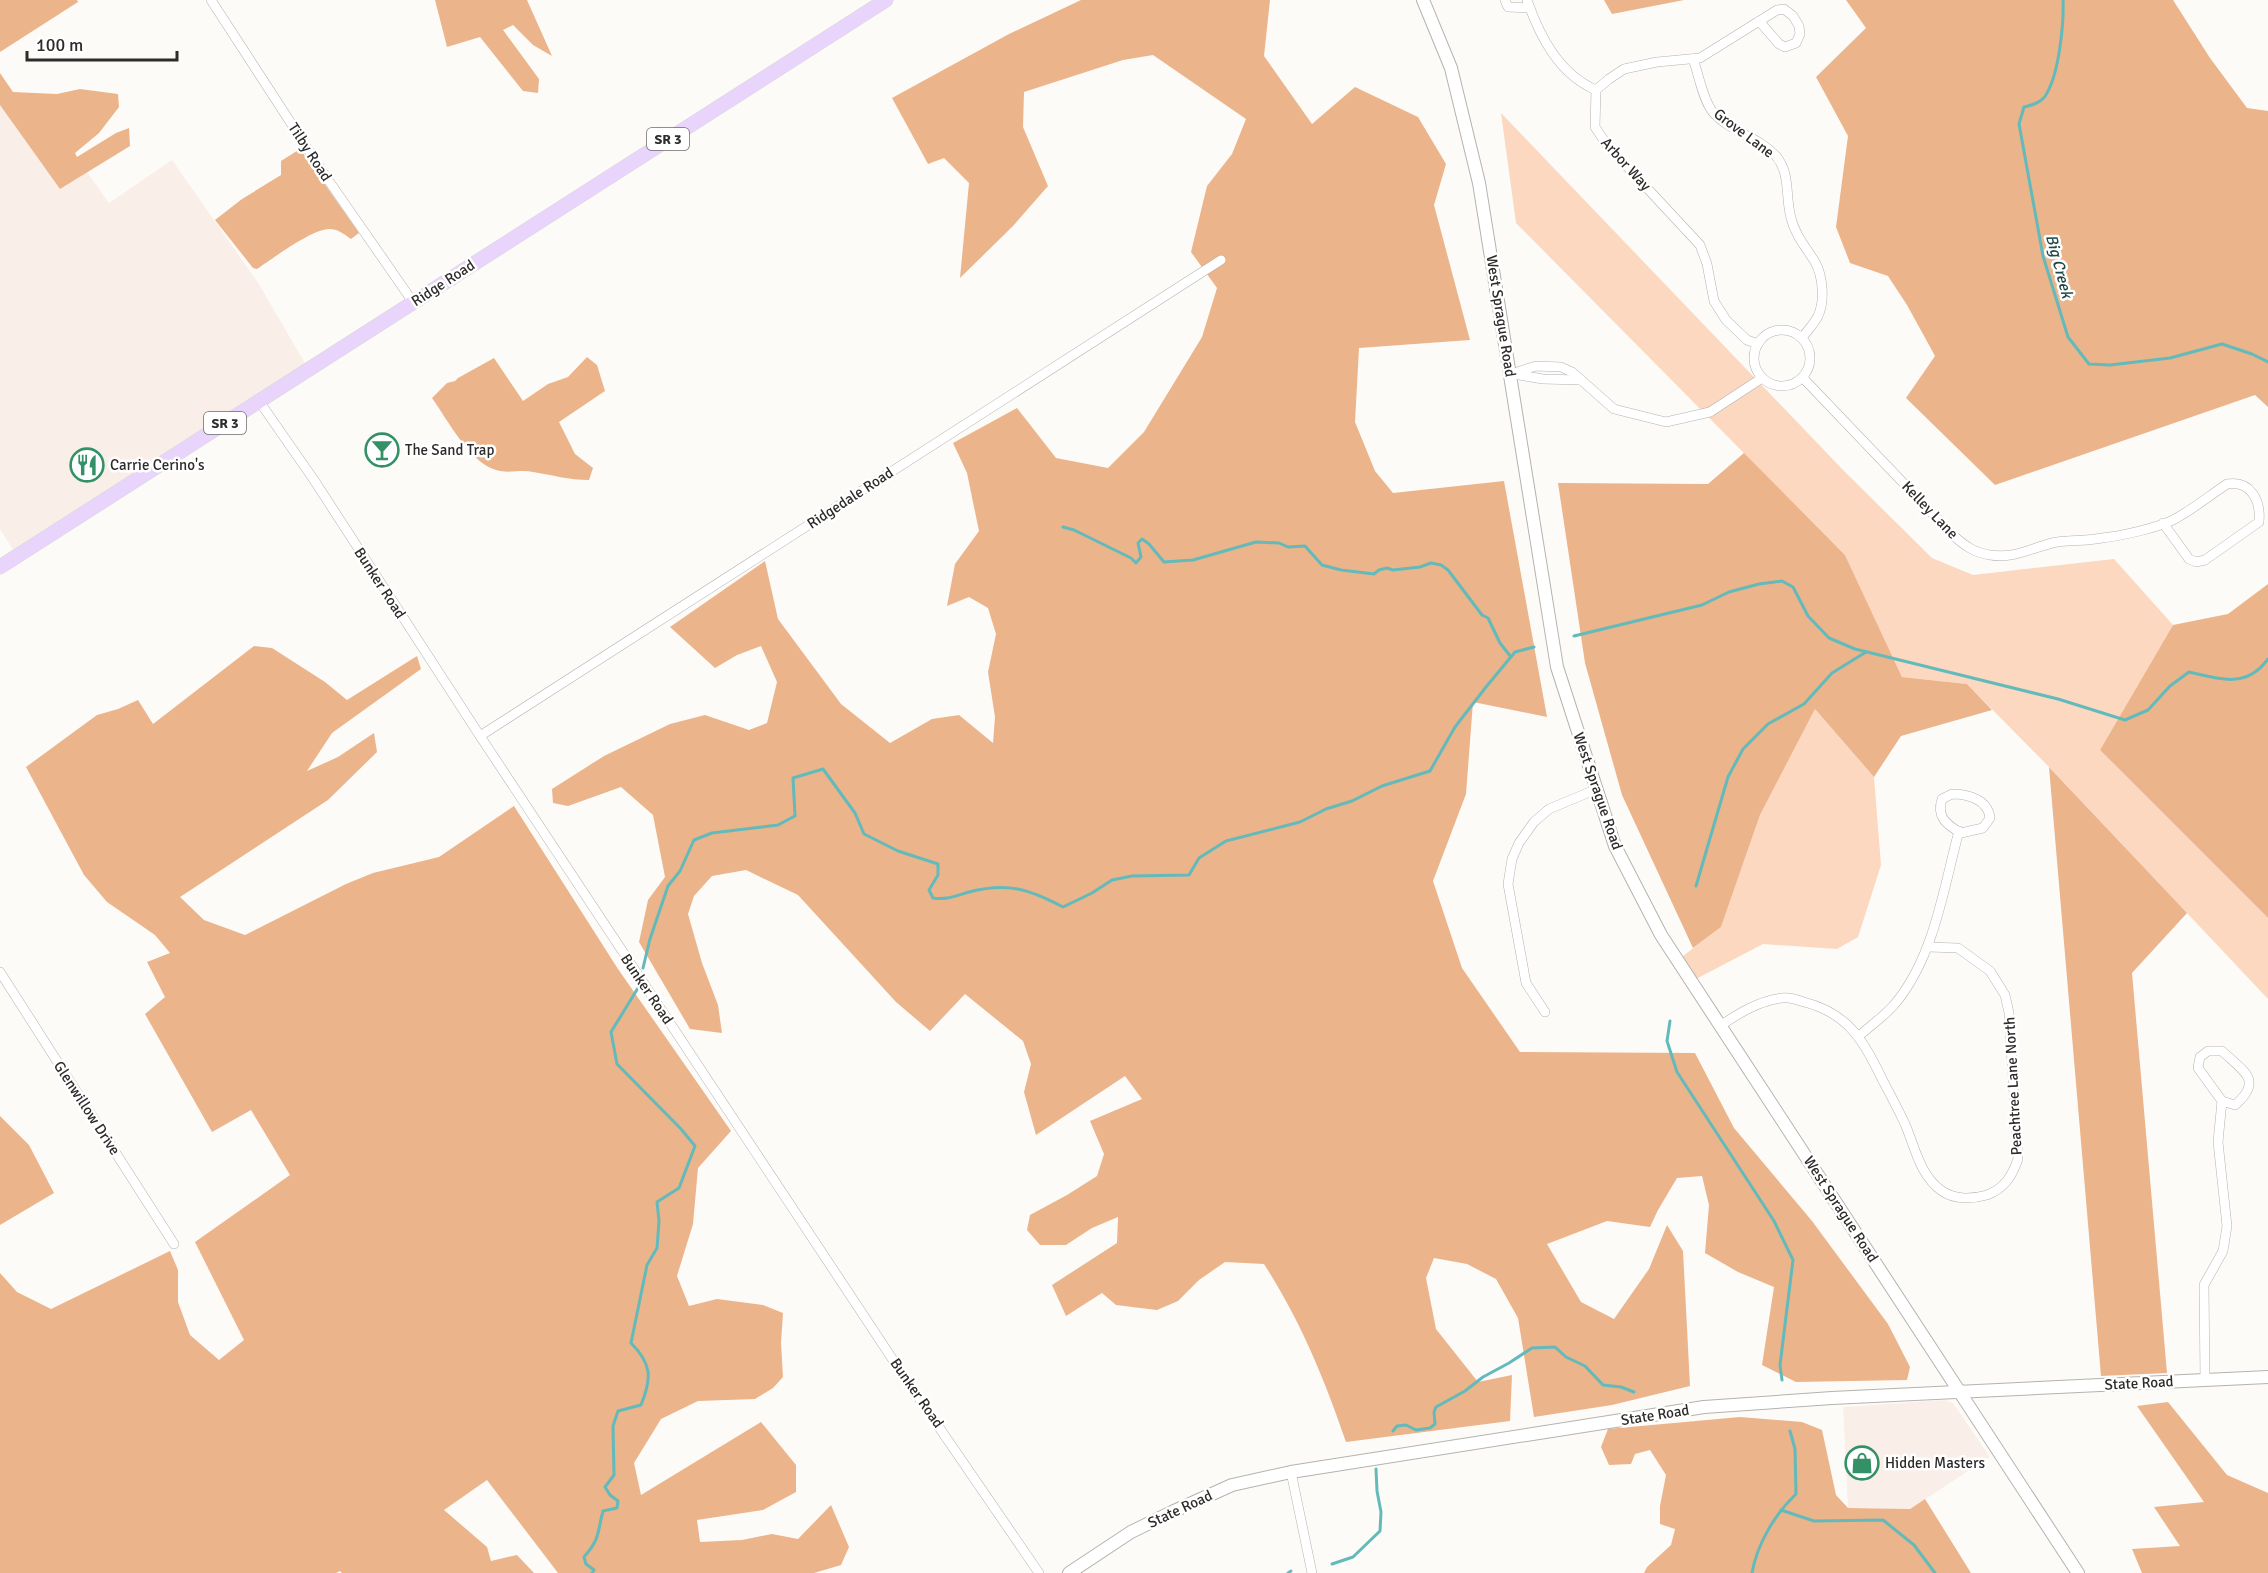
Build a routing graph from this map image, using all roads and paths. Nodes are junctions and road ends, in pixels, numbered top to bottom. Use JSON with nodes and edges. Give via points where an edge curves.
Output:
{"nodes":[{"id":1,"x":211,"y":0,"type":"edge"},
{"id":2,"x":886,"y":0,"type":"edge"},
{"id":3,"x":1423,"y":0,"type":"edge"},
{"id":4,"x":1505,"y":0,"type":"edge"},
{"id":5,"x":1528,"y":4,"type":"edge"},
{"id":6,"x":1759,"y":21,"type":"junction"},
{"id":7,"x":1693,"y":59,"type":"junction"},
{"id":8,"x":1596,"y":90,"type":"junction"},
{"id":9,"x":1221,"y":260,"type":"dead end"},
{"id":10,"x":413,"y":302,"type":"junction"},
{"id":11,"x":1802,"y":338,"type":"junction"},
{"id":12,"x":1758,"y":344,"type":"junction"},
{"id":13,"x":1511,"y":374,"type":"junction"},
{"id":14,"x":1762,"y":378,"type":"junction"},
{"id":15,"x":1803,"y":378,"type":"junction"},
{"id":16,"x":259,"y":401,"type":"junction"},
{"id":17,"x":2163,"y":523,"type":"junction"},
{"id":18,"x":0,"y":567,"type":"edge"},
{"id":19,"x":480,"y":736,"type":"junction"},
{"id":20,"x":1597,"y":789,"type":"junction"},
{"id":21,"x":1959,"y":831,"type":"junction"},
{"id":22,"x":1928,"y":947,"type":"junction"},
{"id":23,"x":0,"y":972,"type":"edge"},
{"id":24,"x":1545,"y":1012,"type":"dead end"},
{"id":25,"x":1720,"y":1026,"type":"junction"},
{"id":26,"x":1859,"y":1036,"type":"junction"},
{"id":27,"x":2222,"y":1101,"type":"junction"},
{"id":28,"x":174,"y":1244,"type":"dead end"},
{"id":29,"x":2268,"y":1377,"type":"edge"},
{"id":30,"x":2205,"y":1380,"type":"junction"},
{"id":31,"x":1962,"y":1393,"type":"junction"},
{"id":32,"x":1292,"y":1472,"type":"junction"},
{"id":33,"x":1039,"y":1573,"type":"edge"},
{"id":34,"x":1069,"y":1573,"type":"edge"},
{"id":35,"x":1312,"y":1573,"type":"edge"},
{"id":36,"x":2078,"y":1573,"type":"edge"}],
"edges":[{"from":1,"to":10,"type":"street","name":"Tilby Road"},
{"from":2,"to":10,"type":"main road","name":"Ridge Road","number":"SR 3"},
{"from":3,"to":13,"type":"street","name":"West Sprague Road","via":[[1451,68],[1479,183]]},
{"from":4,"to":5,"type":"street","via":[[1508,7]]},
{"from":5,"to":8,"type":"street","via":[[1547,45],[1566,72]]},
{"from":6,"to":6,"type":"street","via":[[1779,44],[1785,47],[1796,43],[1799,26],[1784,9],[1777,9]]},
{"from":6,"to":7,"type":"street"},
{"from":7,"to":8,"type":"street","via":[[1624,69]]},
{"from":7,"to":11,"type":"street","name":"Grove Lane","via":[[1713,112],[1761,143],[1777,158],[1787,180],[1796,233],[1820,271],[1822,296],[1818,315]]},
{"from":8,"to":12,"type":"street","name":"Arbor Way","via":[[1595,127],[1607,145],[1700,245],[1714,301],[1726,320],[1747,340]]},
{"from":9,"to":19,"type":"street","name":"Ridgedale Road"},
{"from":10,"to":16,"type":"main road","name":"Ridge Road","number":"SR 3"},
{"from":11,"to":12,"type":"street","via":[[1778,330]]},
{"from":11,"to":15,"type":"street","via":[[1810,354]]},
{"from":12,"to":14,"type":"street","via":[[1754,362]]},
{"from":13,"to":14,"type":"street","via":[[1536,366],[1561,367],[1572,372],[1614,410],[1666,422],[1710,412]]},
{"from":13,"to":20,"type":"street","name":"West Sprague Road","via":[[1557,667]]},
{"from":14,"to":15,"type":"street","via":[[1769,384],[1787,387]]},
{"from":15,"to":17,"type":"street","name":"Kelley Lane","via":[[1954,536],[1976,552],[2019,555],[2037,547],[2103,538]]},
{"from":16,"to":18,"type":"main road","name":"Ridge Road","number":"SR 3"},
{"from":16,"to":19,"type":"street","name":"Bunker Road"},
{"from":17,"to":17,"type":"street","name":"Kelley Lane","via":[[2189,559],[2196,562],[2205,560],[2259,522],[2260,511],[2256,497],[2245,486],[2227,484]]},
{"from":19,"to":33,"type":"street","name":"Bunker Road","via":[[899,1369]]},
{"from":20,"to":24,"type":"street","via":[[1549,809],[1534,822],[1512,859],[1508,884],[1526,983]]},
{"from":20,"to":25,"type":"street","name":"West Sprague Road","via":[[1615,846],[1661,935]]},
{"from":21,"to":21,"type":"street","via":[[1983,828],[1990,818],[1989,809],[1980,801],[1952,794],[1942,800],[1941,816]]},
{"from":21,"to":22,"type":"street"},
{"from":22,"to":26,"type":"street","via":[[1904,991]]},
{"from":22,"to":26,"type":"street","name":"Peachtree Lane North","via":[[1959,948],[1990,972],[2005,995],[2018,1159],[2012,1177],[1980,1197],[1960,1198],[1942,1191],[1920,1163]]},
{"from":23,"to":28,"type":"street","name":"Glenwillow Drive"},
{"from":25,"to":26,"type":"street","via":[[1748,1008],[1784,997],[1821,1006],[1844,1020]]},
{"from":25,"to":31,"type":"street","name":"West Sprague Road"},
{"from":27,"to":27,"type":"street","via":[[2198,1068],[2200,1057],[2208,1051],[2222,1051],[2249,1077],[2251,1086],[2235,1105]]},
{"from":27,"to":30,"type":"street","via":[[2218,1142],[2227,1226],[2223,1251],[2204,1286]]},
{"from":29,"to":30,"type":"street","name":"State Road"},
{"from":30,"to":31,"type":"street","name":"State Road"},
{"from":31,"to":32,"type":"street","name":"State Road","via":[[1704,1407]]},
{"from":31,"to":36,"type":"street","name":"West Sprague Road"},
{"from":32,"to":34,"type":"street","name":"State Road","via":[[1232,1485],[1172,1512],[1131,1532]]},
{"from":32,"to":35,"type":"street"}]}
